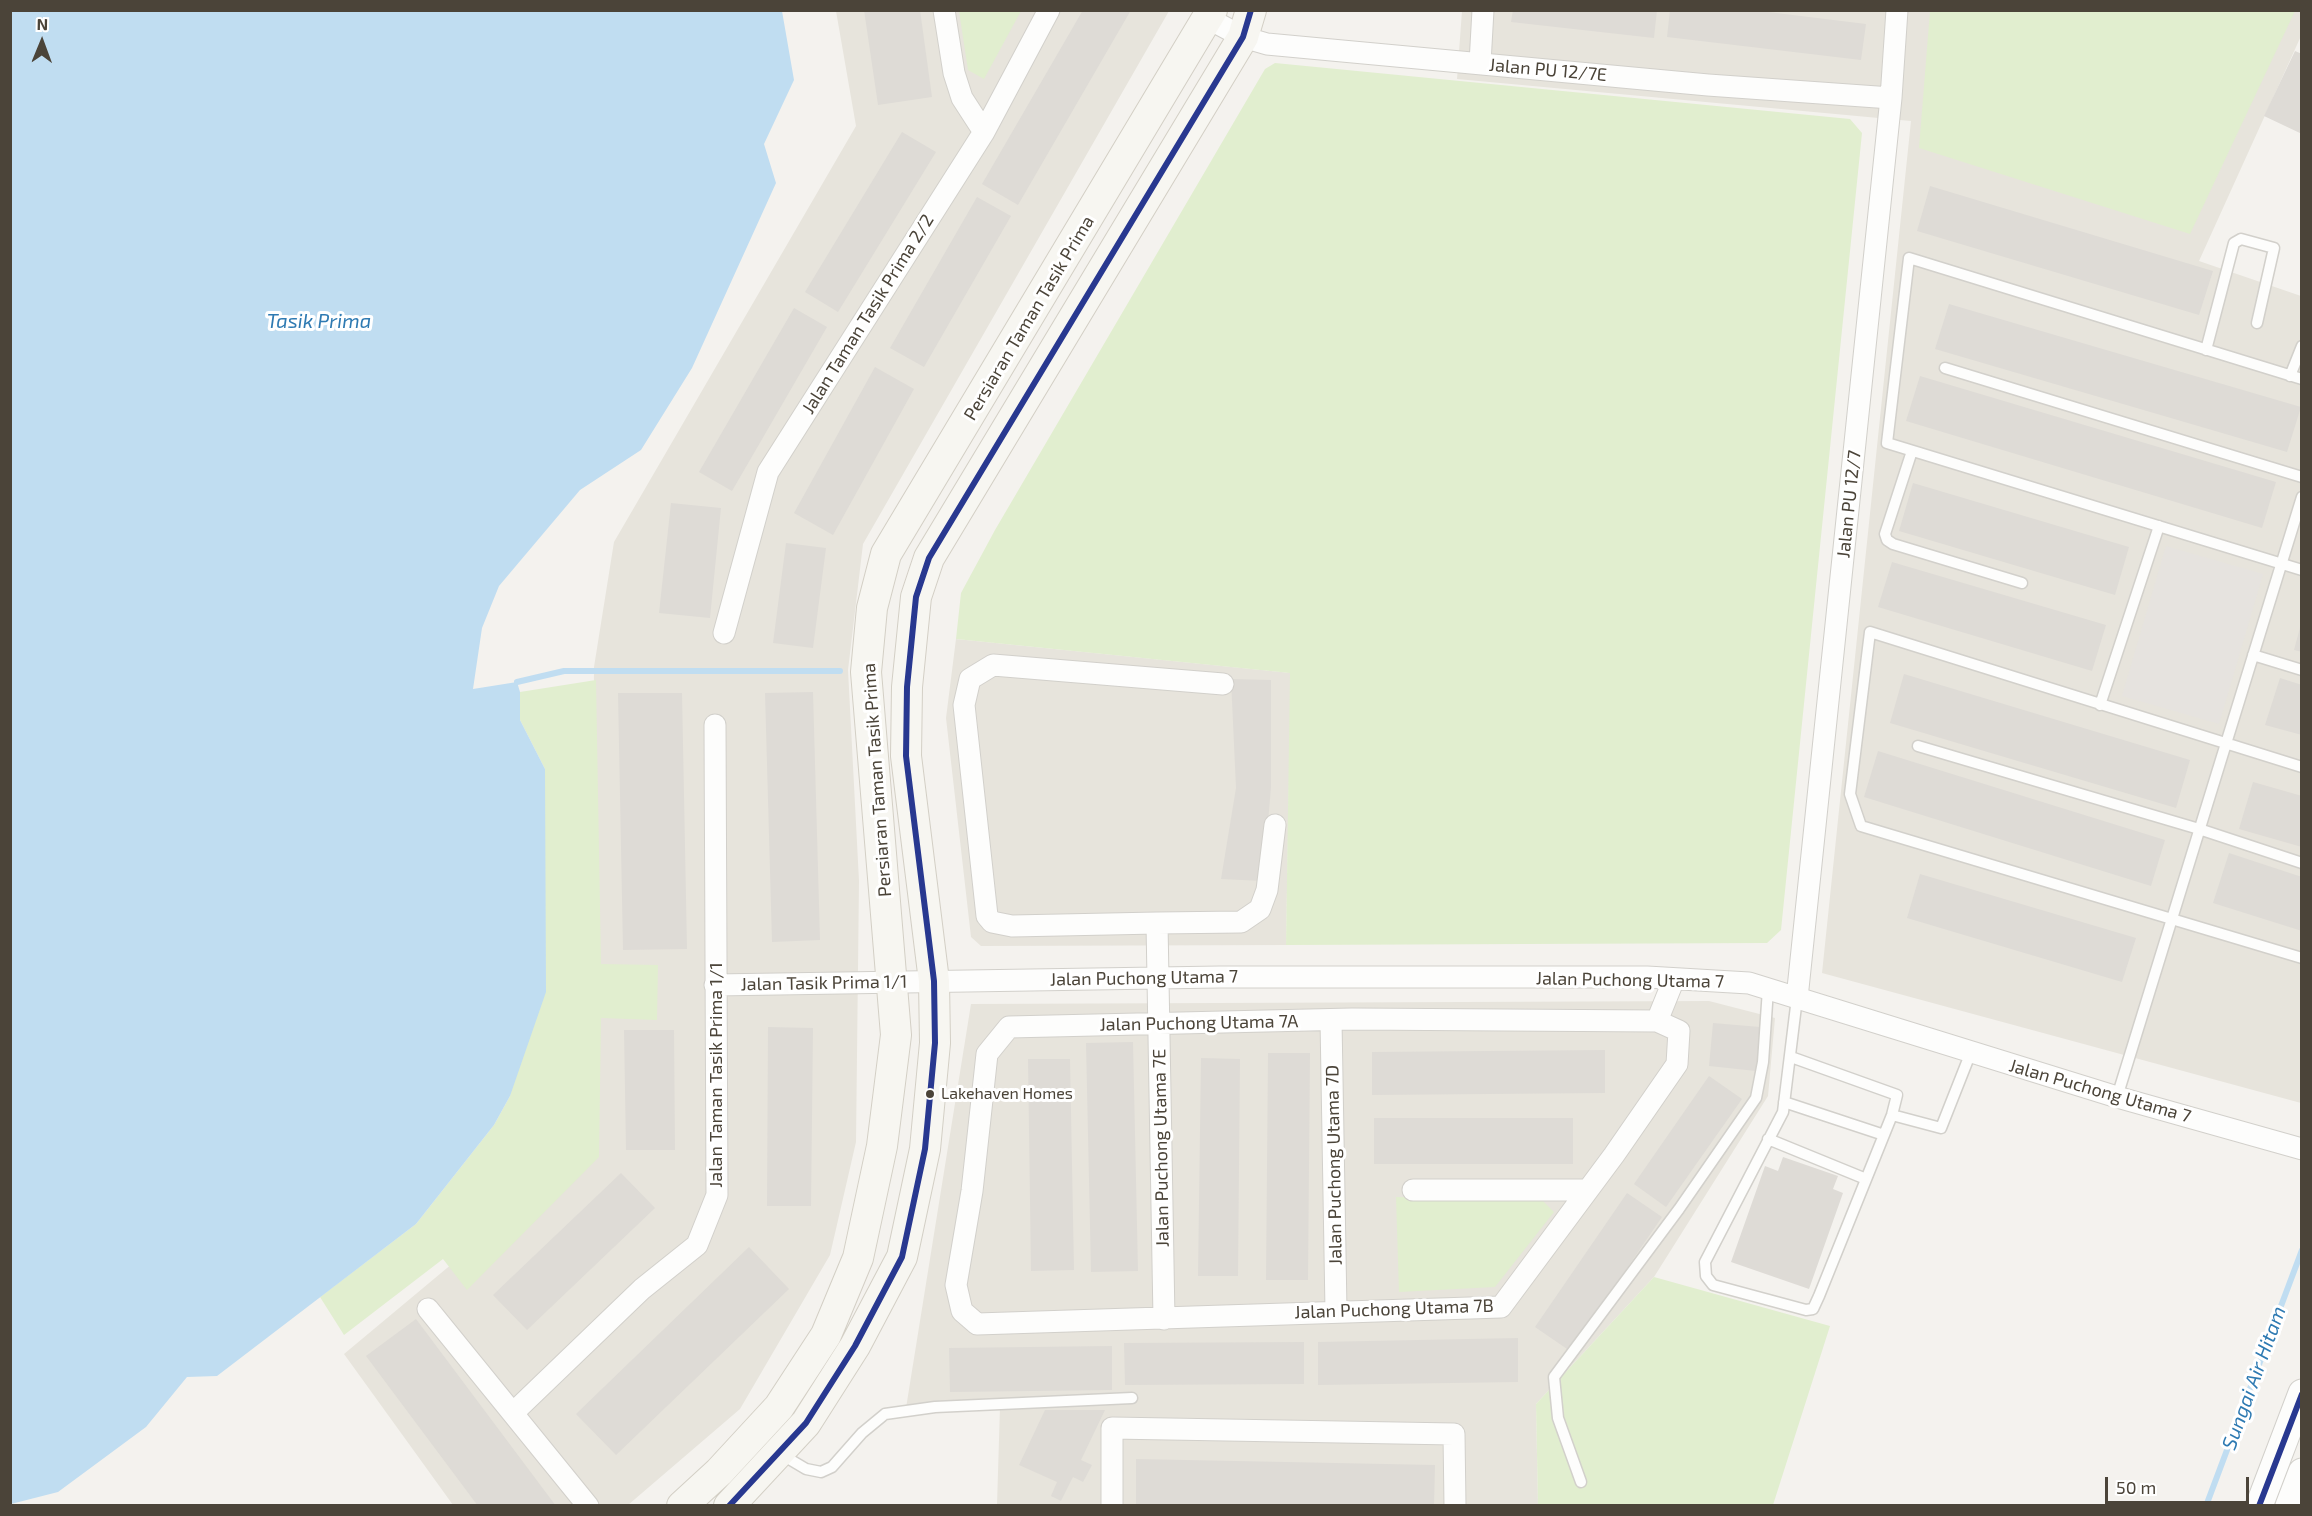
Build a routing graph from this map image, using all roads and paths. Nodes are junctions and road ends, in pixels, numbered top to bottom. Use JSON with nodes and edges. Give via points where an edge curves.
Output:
{"nodes":[{"id":1,"x":944,"y":10,"type":"edge"},
{"id":2,"x":1049,"y":10,"type":"edge"},
{"id":3,"x":1484,"y":10,"type":"edge"},
{"id":4,"x":1896,"y":10,"type":"edge"},
{"id":5,"x":1211,"y":15,"type":"edge"},
{"id":6,"x":1247,"y":24,"type":"edge"},
{"id":7,"x":1480,"y":63,"type":"junction"},
{"id":8,"x":1892,"y":98,"type":"junction"},
{"id":9,"x":984,"y":132,"type":"junction"},
{"id":10,"x":2257,"y":323,"type":"dead end"},
{"id":11,"x":2301,"y":346,"type":"edge"},
{"id":12,"x":2206,"y":350,"type":"junction"},
{"id":13,"x":1945,"y":368,"type":"dead end"},
{"id":14,"x":2296,"y":377,"type":"edge"},
{"id":15,"x":1912,"y":450,"type":"junction"},
{"id":16,"x":2301,"y":477,"type":"edge"},
{"id":17,"x":2301,"y":497,"type":"edge"},
{"id":18,"x":2159,"y":526,"type":"junction"},
{"id":19,"x":2281,"y":564,"type":"junction"},
{"id":20,"x":2301,"y":570,"type":"edge"},
{"id":21,"x":2022,"y":583,"type":"dead end"},
{"id":22,"x":724,"y":633,"type":"dead end"},
{"id":23,"x":2253,"y":655,"type":"junction"},
{"id":24,"x":2301,"y":670,"type":"edge"},
{"id":25,"x":1222,"y":684,"type":"dead end"},
{"id":26,"x":2100,"y":705,"type":"junction"},
{"id":27,"x":715,"y":725,"type":"dead end"},
{"id":28,"x":2225,"y":744,"type":"junction"},
{"id":29,"x":1918,"y":746,"type":"dead end"},
{"id":30,"x":2301,"y":767,"type":"edge"},
{"id":31,"x":1275,"y":825,"type":"dead end"},
{"id":32,"x":2199,"y":829,"type":"junction"},
{"id":33,"x":2301,"y":863,"type":"edge"},
{"id":34,"x":2171,"y":920,"type":"junction"},
{"id":35,"x":1157,"y":923,"type":"junction"},
{"id":36,"x":2301,"y":958,"type":"edge"},
{"id":37,"x":1159,"y":978,"type":"junction"},
{"id":38,"x":1674,"y":979,"type":"junction"},
{"id":39,"x":934,"y":981,"type":"junction"},
{"id":40,"x":892,"y":982,"type":"junction"},
{"id":41,"x":715,"y":985,"type":"junction"},
{"id":42,"x":1768,"y":989,"type":"junction"},
{"id":43,"x":1797,"y":998,"type":"junction"},
{"id":44,"x":1331,"y":1020,"type":"junction"},
{"id":45,"x":1657,"y":1021,"type":"junction"},
{"id":46,"x":1159,"y":1023,"type":"junction"},
{"id":47,"x":1971,"y":1052,"type":"junction"},
{"id":48,"x":1791,"y":1057,"type":"junction"},
{"id":49,"x":2117,"y":1096,"type":"junction"},
{"id":50,"x":1784,"y":1102,"type":"junction"},
{"id":51,"x":1892,"y":1115,"type":"junction"},
{"id":52,"x":1884,"y":1135,"type":"junction"},
{"id":53,"x":1768,"y":1139,"type":"junction"},
{"id":54,"x":2301,"y":1149,"type":"edge"},
{"id":55,"x":1866,"y":1179,"type":"junction"},
{"id":56,"x":1413,"y":1190,"type":"dead end"},
{"id":57,"x":1588,"y":1190,"type":"junction"},
{"id":58,"x":956,"y":1285,"type":"joint"},
{"id":59,"x":428,"y":1309,"type":"dead end"},
{"id":60,"x":1336,"y":1311,"type":"junction"},
{"id":61,"x":1164,"y":1319,"type":"junction"},
{"id":62,"x":2301,"y":1393,"type":"edge"},
{"id":63,"x":1132,"y":1398,"type":"dead end"},
{"id":64,"x":513,"y":1413,"type":"junction"},
{"id":65,"x":779,"y":1453,"type":"junction"},
{"id":66,"x":2301,"y":1472,"type":"edge"},
{"id":67,"x":1581,"y":1482,"type":"dead end"},
{"id":68,"x":588,"y":1506,"type":"edge"},
{"id":69,"x":682,"y":1506,"type":"edge"},
{"id":70,"x":729,"y":1506,"type":"edge"},
{"id":71,"x":1112,"y":1506,"type":"edge"},
{"id":72,"x":1455,"y":1506,"type":"edge"},
{"id":73,"x":2259,"y":1506,"type":"edge"},
{"id":74,"x":2289,"y":1506,"type":"edge"}],
"edges":[{"from":1,"to":9,"type":"street","via":[[962,98]]},
{"from":2,"to":9,"type":"street","name":"Jalan Taman Tasik Prima 2/2"},
{"from":3,"to":7,"type":"street"},
{"from":4,"to":8,"type":"street","name":"Jalan PU 12/7"},
{"from":5,"to":6,"type":"street","name":"Jalan PU 12/7E"},
{"from":5,"to":40,"type":"main road","name":"Persiaran Taman Tasik Prima","via":[[886,555],[872,608],[866,672]]},
{"from":6,"to":7,"type":"street","name":"Jalan PU 12/7E","via":[[1267,44]]},
{"from":6,"to":39,"type":"main road","name":"Persiaran Taman Tasik Prima","via":[[929,558],[919,587],[907,687],[906,756]]},
{"from":7,"to":8,"type":"street","name":"Jalan PU 12/7E"},
{"from":8,"to":43,"type":"street","name":"Jalan PU 12/7"},
{"from":9,"to":22,"type":"street","name":"Jalan Taman Tasik Prima 2/2","via":[[768,472]]},
{"from":10,"to":12,"type":"lane","via":[[2274,248],[2241,239],[2234,243]]},
{"from":11,"to":14,"type":"lane"},
{"from":12,"to":14,"type":"lane"},
{"from":12,"to":15,"type":"lane","via":[[1908,258],[1887,443]]},
{"from":13,"to":16,"type":"lane"},
{"from":15,"to":18,"type":"lane"},
{"from":15,"to":21,"type":"lane","via":[[1885,534],[1887,540]]},
{"from":17,"to":19,"type":"lane"},
{"from":18,"to":19,"type":"lane"},
{"from":18,"to":26,"type":"lane"},
{"from":19,"to":20,"type":"lane"},
{"from":19,"to":23,"type":"lane"},
{"from":23,"to":24,"type":"lane"},
{"from":23,"to":28,"type":"lane"},
{"from":25,"to":35,"type":"street","via":[[993,665],[970,679],[966,688],[964,705],[987,916],[992,922],[1012,926]]},
{"from":26,"to":28,"type":"lane"},
{"from":26,"to":34,"type":"lane","via":[[1870,632],[1850,794],[1862,826]]},
{"from":27,"to":41,"type":"street","name":"Jalan Taman Tasik Prima 1/1"},
{"from":28,"to":30,"type":"lane"},
{"from":28,"to":32,"type":"lane"},
{"from":29,"to":32,"type":"lane"},
{"from":31,"to":35,"type":"street","via":[[1267,890],[1260,909],[1241,922]]},
{"from":32,"to":33,"type":"lane"},
{"from":32,"to":34,"type":"lane"},
{"from":34,"to":36,"type":"lane"},
{"from":34,"to":49,"type":"lane"},
{"from":35,"to":37,"type":"street","name":"Jalan Puchong Utama 7E"},
{"from":37,"to":38,"type":"street","name":"Jalan Puchong Utama 7"},
{"from":37,"to":39,"type":"street","name":"Jalan Puchong Utama 7"},
{"from":37,"to":46,"type":"street","name":"Jalan Puchong Utama 7E"},
{"from":38,"to":42,"type":"street","name":"Jalan Puchong Utama 7","via":[[1749,983]]},
{"from":38,"to":45,"type":"street"},
{"from":39,"to":40,"type":"street","name":"Jalan Tasik Prima 1/1"},
{"from":39,"to":65,"type":"main road","name":"Persiaran Taman Tasik Prima","via":[[935,1043],[925,1149],[902,1257],[855,1346],[806,1423]]},
{"from":40,"to":41,"type":"street","name":"Jalan Tasik Prima 1/1"},
{"from":40,"to":69,"type":"main road","name":"Persiaran Taman Tasik Prima","via":[[895,1046],[882,1146],[858,1258],[826,1335],[779,1407]]},
{"from":41,"to":64,"type":"street","name":"Jalan Taman Tasik Prima 1/1","via":[[717,1195],[697,1245],[642,1289]]},
{"from":42,"to":43,"type":"street","name":"Jalan Puchong Utama 7"},
{"from":42,"to":67,"type":"lane","via":[[1763,1062],[1756,1098],[1554,1377],[1558,1418]]},
{"from":43,"to":47,"type":"street","name":"Jalan Puchong Utama 7"},
{"from":43,"to":48,"type":"lane"},
{"from":44,"to":45,"type":"street","name":"Jalan Puchong Utama 7A"},
{"from":44,"to":46,"type":"street","name":"Jalan Puchong Utama 7A"},
{"from":44,"to":60,"type":"street","name":"Jalan Puchong Utama 7D"},
{"from":45,"to":57,"type":"street","name":"Jalan Puchong Utama 7B","via":[[1679,1031],[1677,1064]]},
{"from":46,"to":58,"type":"street","name":"Jalan Puchong Utama 7A","via":[[1009,1027],[987,1054],[972,1191]]},
{"from":46,"to":61,"type":"street","name":"Jalan Puchong Utama 7E"},
{"from":47,"to":49,"type":"street","name":"Jalan Puchong Utama 7"},
{"from":47,"to":51,"type":"lane","via":[[1941,1128]]},
{"from":48,"to":50,"type":"lane"},
{"from":48,"to":51,"type":"lane","via":[[1897,1095]]},
{"from":49,"to":54,"type":"street","name":"Jalan Puchong Utama 7"},
{"from":50,"to":52,"type":"lane"},
{"from":50,"to":53,"type":"lane","via":[[1783,1112]]},
{"from":51,"to":52,"type":"lane"},
{"from":52,"to":55,"type":"lane"},
{"from":53,"to":55,"type":"lane"},
{"from":53,"to":55,"type":"lane","via":[[1706,1262],[1706,1275],[1713,1285],[1813,1309]]},
{"from":56,"to":57,"type":"street"},
{"from":57,"to":60,"type":"street","name":"Jalan Puchong Utama 7B","via":[[1501,1307]]},
{"from":58,"to":61,"type":"street","name":"Jalan Puchong Utama 7B","via":[[962,1311],[977,1324]]},
{"from":59,"to":64,"type":"street"},
{"from":60,"to":61,"type":"street","name":"Jalan Puchong Utama 7B"},
{"from":62,"to":73,"type":"street"},
{"from":63,"to":65,"type":"lane","via":[[934,1407],[885,1414],[832,1467],[821,1472],[806,1469]]},
{"from":64,"to":68,"type":"street"},
{"from":65,"to":70,"type":"main road","name":"Persiaran Taman Tasik Prima"},
{"from":66,"to":74,"type":"street"},
{"from":71,"to":72,"type":"street","via":[[1112,1428],[1454,1434]]}]}
